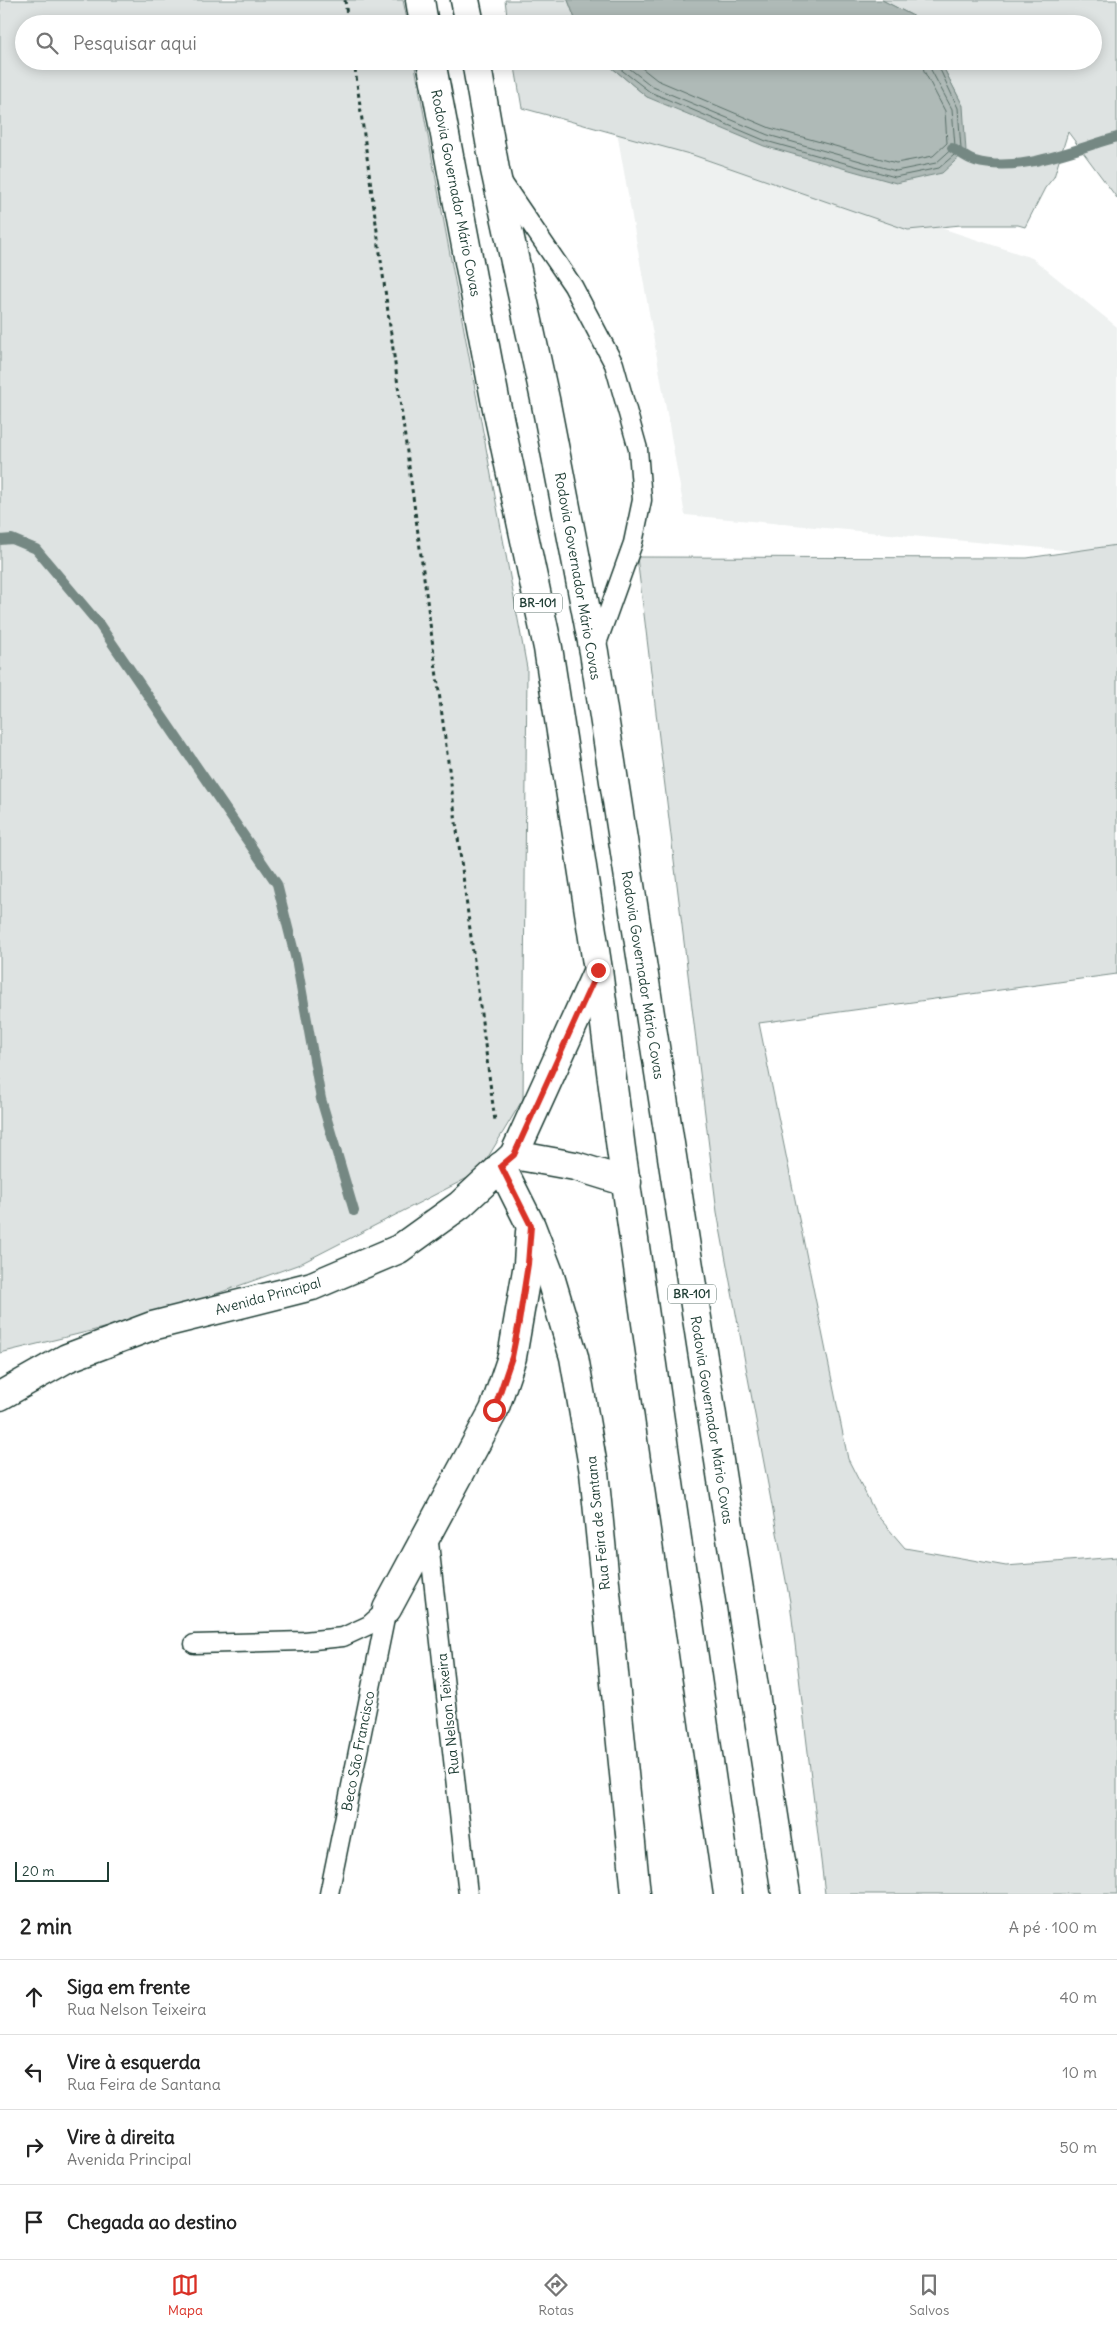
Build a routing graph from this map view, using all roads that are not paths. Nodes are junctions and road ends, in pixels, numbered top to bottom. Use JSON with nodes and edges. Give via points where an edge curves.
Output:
{"nodes":[{"id":1,"x":420,"y":0,"type":"edge"},
{"id":2,"x":465,"y":0,"type":"edge"},
{"id":3,"x":422,"y":15,"type":"edge"},
{"id":4,"x":468,"y":15,"type":"edge"},
{"id":5,"x":433,"y":70,"type":"edge"},
{"id":6,"x":478,"y":70,"type":"edge"},
{"id":7,"x":495,"y":170,"type":"junction"},
{"id":8,"x":594,"y":652,"type":"junction"},
{"id":9,"x":598,"y":970,"type":"junction"},
{"id":10,"x":508,"y":1161,"type":"junction"},
{"id":11,"x":628,"y":1182,"type":"junction"},
{"id":12,"x":531,"y":1226,"type":"junction"},
{"id":13,"x":0,"y":1396,"type":"edge"},
{"id":14,"x":428,"y":1534,"type":"junction"},
{"id":15,"x":386,"y":1609,"type":"junction"},
{"id":16,"x":194,"y":1644,"type":"dead end"},
{"id":17,"x":329,"y":1894,"type":"edge"},
{"id":18,"x":468,"y":1894,"type":"edge"},
{"id":19,"x":636,"y":1894,"type":"edge"},
{"id":20,"x":728,"y":1894,"type":"edge"},
{"id":21,"x":786,"y":1894,"type":"edge"}],
"edges":[{"from":1,"to":3,"type":"main road"},
{"from":2,"to":4,"type":"main road"},
{"from":5,"to":9,"type":"main road","name":"Rodovia Governador Mário Covas","number":"BR-101","via":[[495,400],[548,648]]},
{"from":6,"to":7,"type":"main road","name":"Rodovia Governador Mário Covas","number":"BR-101"},
{"from":7,"to":8,"type":"main road","name":"Rodovia Governador Mário Covas","number":"BR-101","via":[[545,399]]},
{"from":7,"to":8,"type":"lane","via":[[573,286],[614,364],[638,449],[642,500],[635,534]]},
{"from":8,"to":21,"type":"main road","name":"Rodovia Governador Mário Covas","number":"BR-101"},
{"from":9,"to":10,"type":"main road","name":"Avenida Principal"},
{"from":9,"to":11,"type":"main road","name":"Rodovia Governador Mário Covas","number":"BR-101"},
{"from":10,"to":11,"type":"main road","via":[[575,1166]]},
{"from":10,"to":12,"type":"main road","name":"Rua Feira de Santana"},
{"from":10,"to":13,"type":"main road","name":"Avenida Principal","via":[[460,1205],[399,1249],[312,1286],[152,1326],[67,1358]]},
{"from":11,"to":20,"type":"main road","name":"Rodovia Governador Mário Covas","number":"BR-101"},
{"from":12,"to":14,"type":"main road","via":[[514,1349],[494,1410]]},
{"from":12,"to":19,"type":"main road","name":"Rua Feira de Santana","via":[[574,1357],[594,1472]]},
{"from":14,"to":15,"type":"main road"},
{"from":14,"to":18,"type":"lane","name":"Rua Nelson Teixeira"},
{"from":15,"to":16,"type":"lane","via":[[369,1625],[343,1637]]},
{"from":15,"to":17,"type":"lane","name":"Beco São Francisco"}]}
